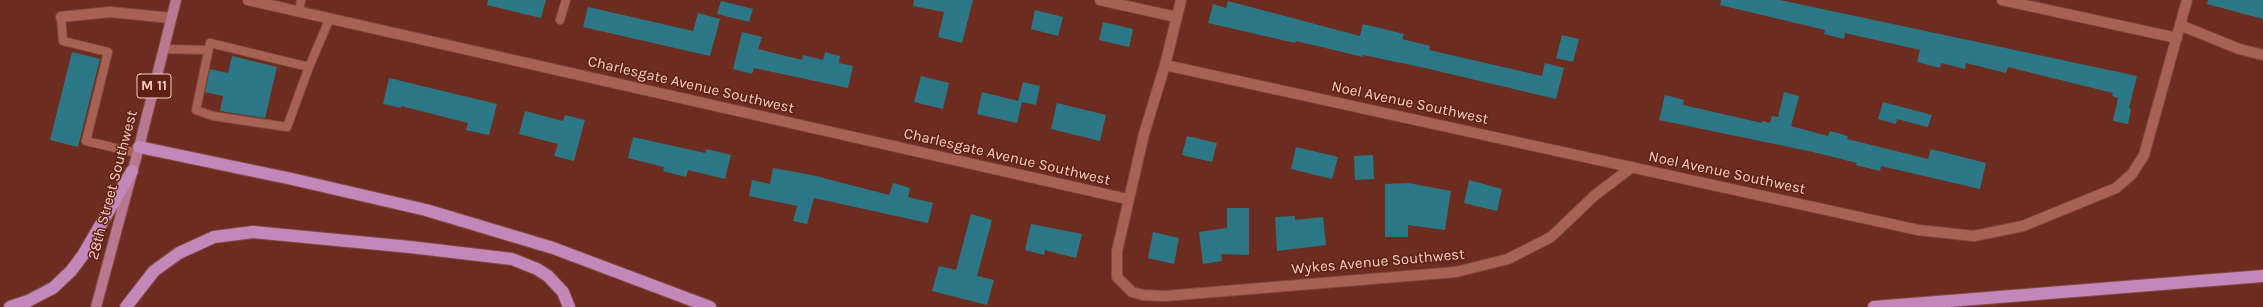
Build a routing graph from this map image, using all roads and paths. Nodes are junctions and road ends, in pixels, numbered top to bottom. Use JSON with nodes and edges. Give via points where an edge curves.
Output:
{"nodes":[{"id":1,"x":176,"y":0,"type":"edge"},
{"id":2,"x":248,"y":0,"type":"edge"},
{"id":3,"x":301,"y":0,"type":"edge"},
{"id":4,"x":566,"y":0,"type":"edge"},
{"id":5,"x":1100,"y":0,"type":"edge"},
{"id":6,"x":1180,"y":0,"type":"edge"},
{"id":7,"x":2002,"y":0,"type":"edge"},
{"id":8,"x":2187,"y":0,"type":"edge"},
{"id":9,"x":299,"y":11,"type":"junction"},
{"id":10,"x":61,"y":17,"type":"joint"},
{"id":11,"x":1176,"y":17,"type":"junction"},
{"id":12,"x":171,"y":18,"type":"junction"},
{"id":13,"x":330,"y":18,"type":"junction"},
{"id":14,"x":560,"y":20,"type":"dead end"},
{"id":15,"x":2180,"y":25,"type":"junction"},
{"id":16,"x":2177,"y":38,"type":"junction"},
{"id":17,"x":164,"y":49,"type":"junction"},
{"id":18,"x":208,"y":50,"type":"junction"},
{"id":19,"x":2263,"y":55,"type":"edge"},
{"id":20,"x":1165,"y":65,"type":"junction"},
{"id":21,"x":309,"y":67,"type":"junction"},
{"id":22,"x":138,"y":150,"type":"junction"},
{"id":23,"x":1632,"y":167,"type":"junction"},
{"id":24,"x":132,"y":171,"type":"junction"},
{"id":25,"x":1127,"y":200,"type":"junction"},
{"id":26,"x":2263,"y":276,"type":"edge"},
{"id":27,"x":10,"y":307,"type":"edge"},
{"id":28,"x":96,"y":307,"type":"edge"},
{"id":29,"x":126,"y":307,"type":"edge"},
{"id":30,"x":569,"y":307,"type":"edge"},
{"id":31,"x":710,"y":307,"type":"edge"},
{"id":32,"x":1874,"y":307,"type":"edge"}],
"edges":[{"from":1,"to":12,"type":"main road","name":"28th Street Southwest","number":"M 11"},
{"from":2,"to":9,"type":"street","name":"Charlesgate Avenue Southwest"},
{"from":3,"to":9,"type":"lane"},
{"from":4,"to":14,"type":"lane"},
{"from":5,"to":11,"type":"street"},
{"from":6,"to":11,"type":"street"},
{"from":7,"to":16,"type":"street"},
{"from":8,"to":15,"type":"street","name":"Noel Avenue Southwest"},
{"from":9,"to":13,"type":"street","name":"Charlesgate Avenue Southwest"},
{"from":10,"to":12,"type":"street","via":[[110,12]]},
{"from":10,"to":22,"type":"lane","via":[[63,41],[108,52],[86,141]]},
{"from":11,"to":20,"type":"street"},
{"from":12,"to":17,"type":"main road","name":"28th Street Southwest","number":"M 11"},
{"from":13,"to":21,"type":"lane"},
{"from":13,"to":25,"type":"street","name":"Charlesgate Avenue Southwest"},
{"from":15,"to":16,"type":"street","name":"Noel Avenue Southwest"},
{"from":15,"to":19,"type":"street","via":[[2239,49]]},
{"from":16,"to":23,"type":"street","name":"Noel Avenue Southwest","via":[[2144,155],[2132,174],[2116,188],[2023,226],[1974,236],[1918,230]]},
{"from":17,"to":18,"type":"lane"},
{"from":17,"to":22,"type":"main road","name":"28th Street Southwest","number":"M 11"},
{"from":18,"to":21,"type":"lane","via":[[210,43]]},
{"from":18,"to":21,"type":"lane","via":[[196,110],[221,117],[287,127]]},
{"from":20,"to":23,"type":"street","name":"Noel Avenue Southwest"},
{"from":20,"to":25,"type":"street"},
{"from":22,"to":24,"type":"main road","name":"28th Street Southwest","number":"M 11"},
{"from":22,"to":31,"type":"highway","via":[[292,179],[433,212],[553,248]]},
{"from":23,"to":25,"type":"street","name":"Wykes Avenue Southwest","via":[[1594,196],[1551,237],[1508,259],[1456,272],[1165,296],[1132,292],[1117,277],[1117,251]]},
{"from":24,"to":27,"type":"highway","via":[[71,271],[53,288]]},
{"from":24,"to":28,"type":"main road","name":"28th Street Southwest","number":"M 11"},
{"from":26,"to":32,"type":"highway"},
{"from":29,"to":30,"type":"highway","via":[[154,271],[179,253],[214,237],[253,232],[512,260],[548,276],[563,292]]}]}
